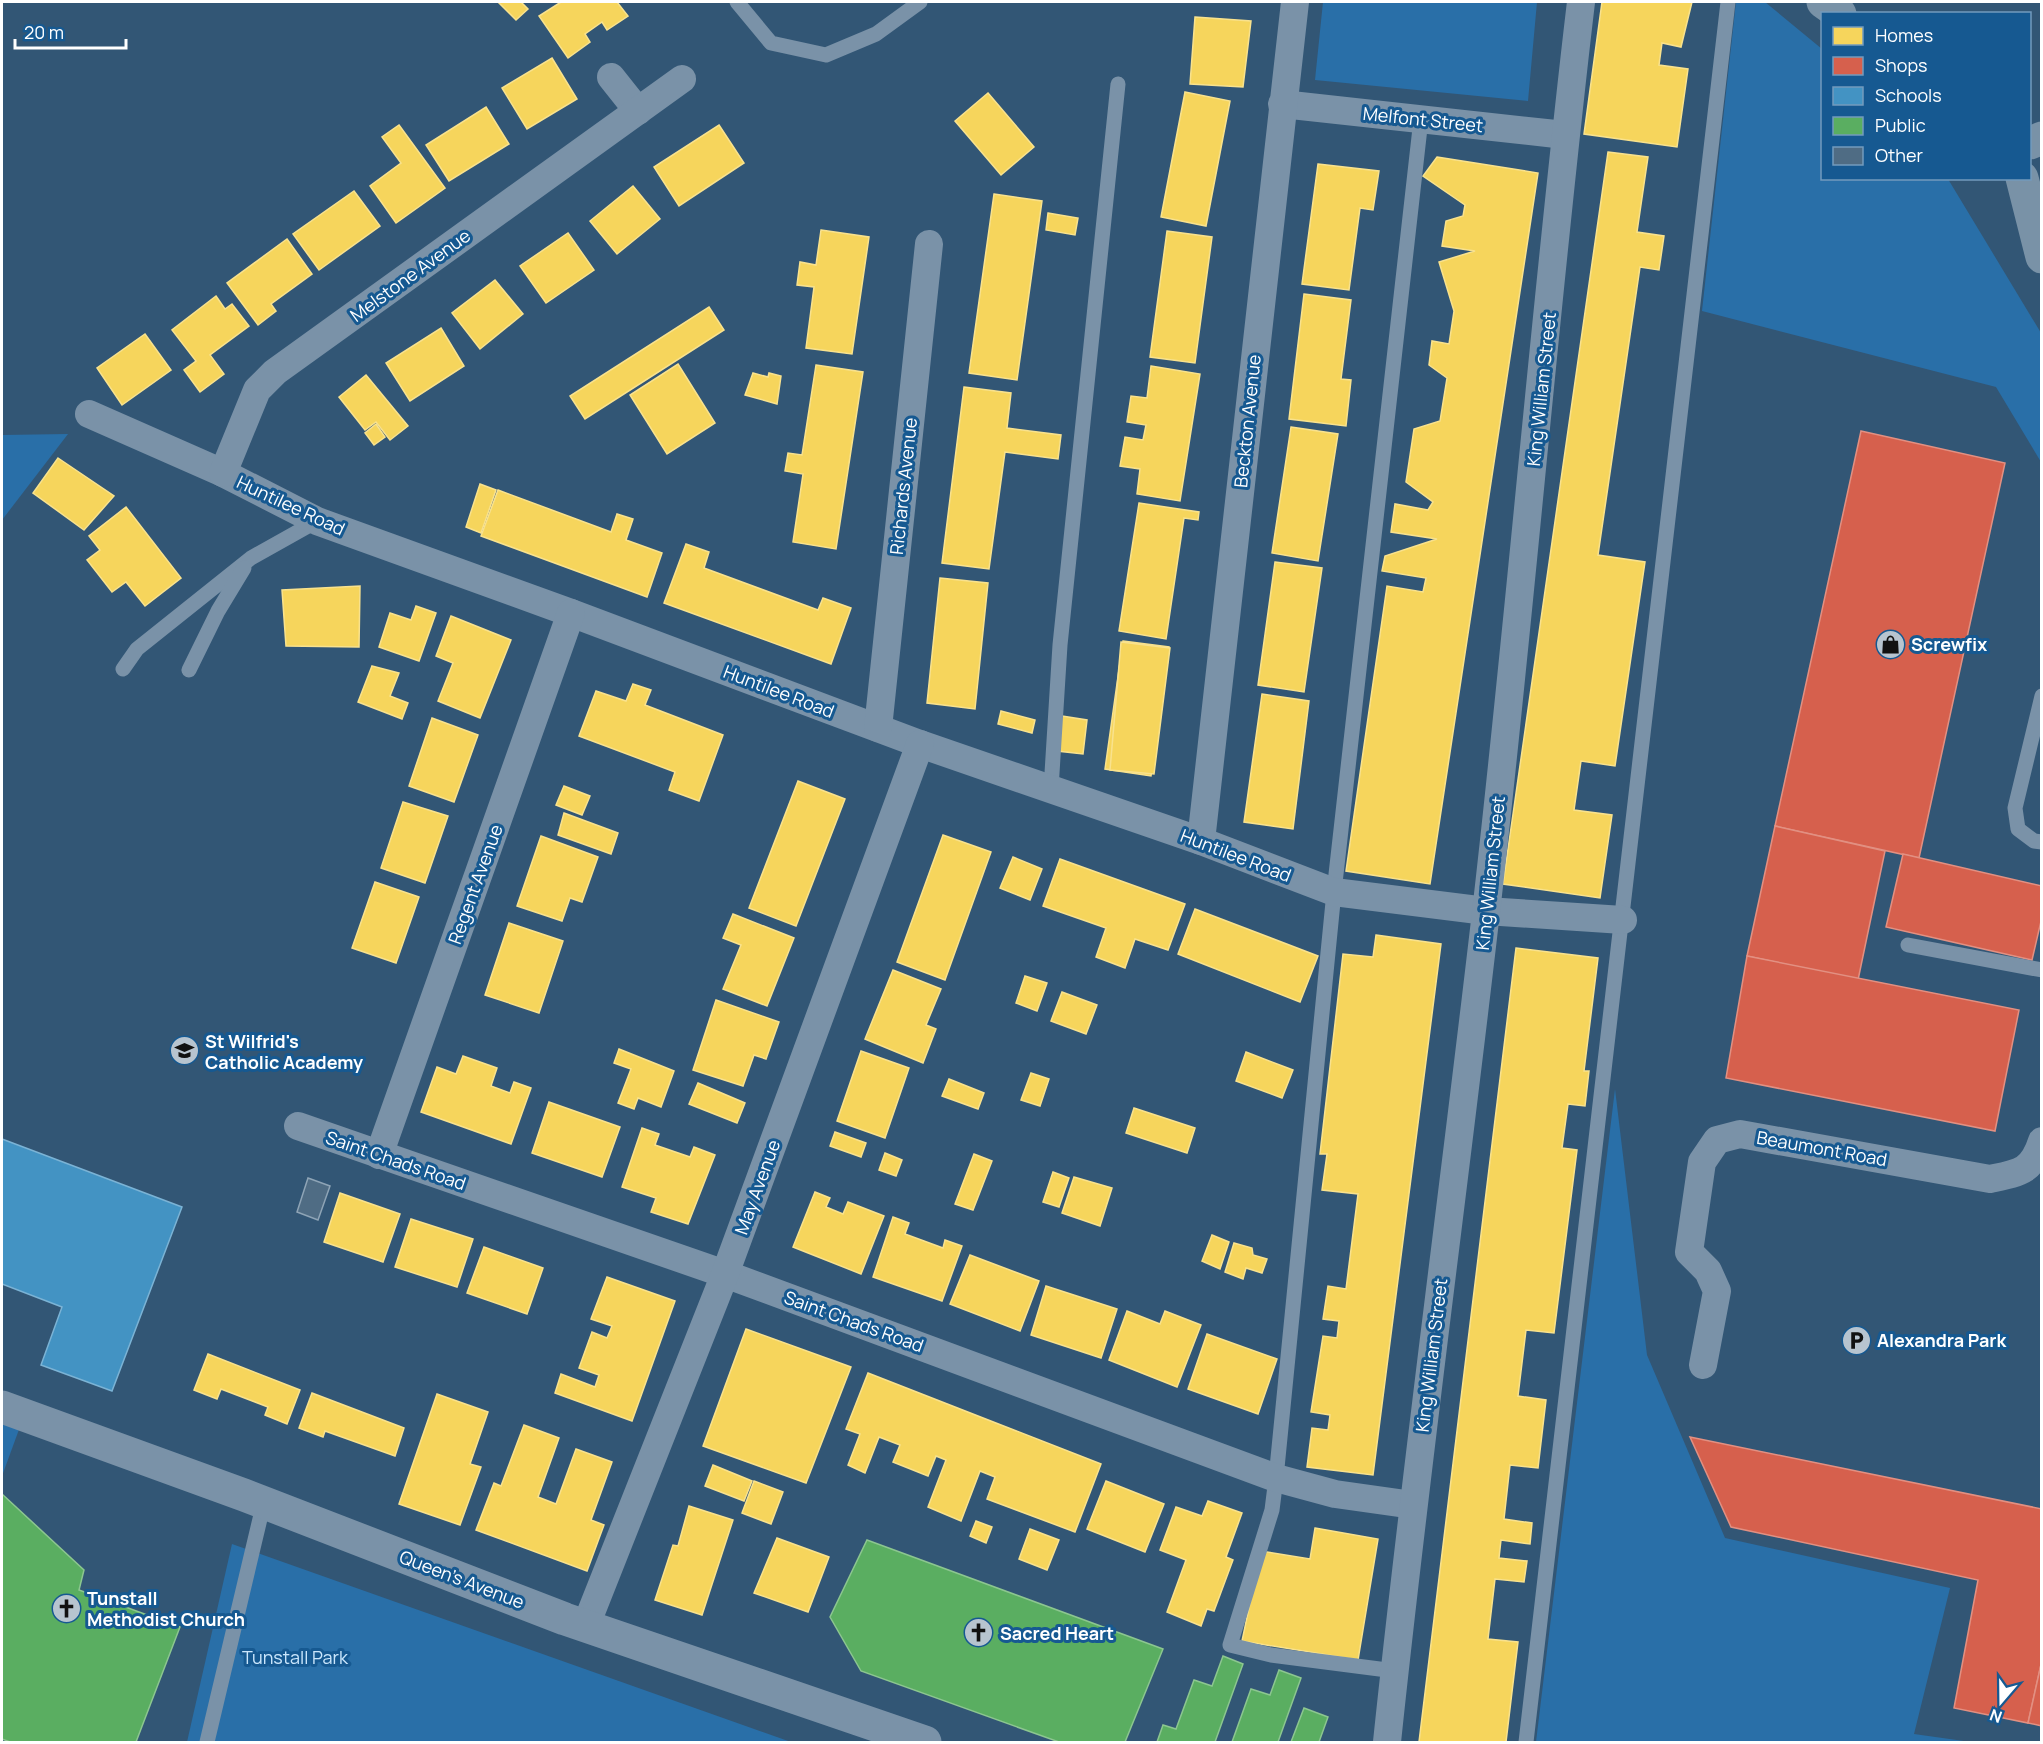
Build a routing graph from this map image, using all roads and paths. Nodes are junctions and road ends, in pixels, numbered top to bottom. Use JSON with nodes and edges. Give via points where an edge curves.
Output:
{"nodes":[{"id":1,"x":737,"y":2,"type":"edge"},
{"id":2,"x":920,"y":2,"type":"edge"},
{"id":3,"x":1295,"y":2,"type":"edge"},
{"id":4,"x":1581,"y":2,"type":"edge"},
{"id":5,"x":1728,"y":2,"type":"edge"},
{"id":6,"x":1823,"y":2,"type":"edge"},
{"id":7,"x":1837,"y":12,"type":"edge"},
{"id":8,"x":611,"y":77,"type":"dead end"},
{"id":9,"x":682,"y":79,"type":"dead end"},
{"id":10,"x":1118,"y":84,"type":"dead end"},
{"id":11,"x":1282,"y":105,"type":"junction"},
{"id":12,"x":638,"y":111,"type":"junction"},
{"id":13,"x":1421,"y":119,"type":"junction"},
{"id":14,"x":1565,"y":135,"type":"junction"},
{"id":15,"x":2023,"y":180,"type":"edge"},
{"id":16,"x":928,"y":244,"type":"dead end"},
{"id":17,"x":2042,"y":257,"type":"edge"},
{"id":18,"x":89,"y":414,"type":"dead end"},
{"id":19,"x":223,"y":473,"type":"junction"},
{"id":20,"x":317,"y":521,"type":"junction"},
{"id":21,"x":251,"y":558,"type":"junction"},
{"id":22,"x":571,"y":613,"type":"junction"},
{"id":23,"x":123,"y":669,"type":"dead end"},
{"id":24,"x":189,"y":670,"type":"dead end"},
{"id":25,"x":2042,"y":696,"type":"edge"},
{"id":26,"x":878,"y":728,"type":"junction"},
{"id":27,"x":920,"y":744,"type":"junction"},
{"id":28,"x":1051,"y":789,"type":"junction"},
{"id":29,"x":1201,"y":841,"type":"junction"},
{"id":30,"x":2042,"y":842,"type":"edge"},
{"id":31,"x":1334,"y":892,"type":"junction"},
{"id":32,"x":1486,"y":911,"type":"junction"},
{"id":33,"x":1623,"y":920,"type":"junction"},
{"id":34,"x":1908,"y":945,"type":"dead end"},
{"id":35,"x":2042,"y":970,"type":"edge"},
{"id":36,"x":298,"y":1126,"type":"dead end"},
{"id":37,"x":2042,"y":1141,"type":"edge"},
{"id":38,"x":379,"y":1155,"type":"junction"},
{"id":39,"x":725,"y":1274,"type":"junction"},
{"id":40,"x":1703,"y":1365,"type":"dead end"},
{"id":41,"x":2,"y":1407,"type":"edge"},
{"id":42,"x":1276,"y":1478,"type":"junction"},
{"id":43,"x":264,"y":1502,"type":"junction"},
{"id":44,"x":1413,"y":1505,"type":"junction"},
{"id":45,"x":586,"y":1625,"type":"junction"},
{"id":46,"x":1395,"y":1671,"type":"junction"},
{"id":47,"x":207,"y":1743,"type":"edge"},
{"id":48,"x":925,"y":1743,"type":"edge"},
{"id":49,"x":1387,"y":1743,"type":"edge"},
{"id":50,"x":1526,"y":1743,"type":"edge"}],
"edges":[{"from":1,"to":2,"type":"lane","via":[[771,43],[826,55],[876,34]]},
{"from":3,"to":11,"type":"street","name":"Beckton Avenue"},
{"from":4,"to":14,"type":"street","name":"King William Street"},
{"from":5,"to":33,"type":"lane"},
{"from":6,"to":7,"type":"main road"},
{"from":8,"to":12,"type":"street"},
{"from":9,"to":12,"type":"street","name":"Melstone Avenue"},
{"from":10,"to":28,"type":"lane","via":[[1060,645]]},
{"from":11,"to":13,"type":"street","name":"Melfont Street"},
{"from":11,"to":29,"type":"street","name":"Beckton Avenue"},
{"from":12,"to":19,"type":"street","name":"Melstone Avenue","via":[[274,372],[257,390]]},
{"from":13,"to":14,"type":"street","name":"Melfont Street"},
{"from":13,"to":31,"type":"lane"},
{"from":14,"to":32,"type":"street","name":"King William Street"},
{"from":15,"to":17,"type":"main road"},
{"from":16,"to":26,"type":"street","name":"Richards Avenue"},
{"from":18,"to":19,"type":"street","name":"Huntilee Road"},
{"from":19,"to":20,"type":"street","name":"Huntilee Road"},
{"from":20,"to":21,"type":"lane"},
{"from":20,"to":22,"type":"street","name":"Huntilee Road"},
{"from":21,"to":23,"type":"lane","via":[[137,650]]},
{"from":21,"to":24,"type":"lane","via":[[218,611]]},
{"from":22,"to":26,"type":"street","name":"Huntilee Road"},
{"from":22,"to":38,"type":"street","name":"Regent Avenue"},
{"from":25,"to":30,"type":"lane","via":[[2015,808],[2018,829]]},
{"from":26,"to":27,"type":"street","name":"Huntilee Road"},
{"from":27,"to":28,"type":"street","name":"Huntilee Road"},
{"from":27,"to":39,"type":"street","name":"May Avenue"},
{"from":28,"to":29,"type":"street","name":"Huntilee Road"},
{"from":29,"to":31,"type":"street","name":"Huntilee Road"},
{"from":31,"to":32,"type":"street","name":"Huntilee Road"},
{"from":31,"to":42,"type":"lane"},
{"from":32,"to":33,"type":"street","name":"Huntilee Road"},
{"from":32,"to":44,"type":"street","name":"King William Street"},
{"from":33,"to":50,"type":"lane"},
{"from":34,"to":35,"type":"lane"},
{"from":36,"to":38,"type":"street","name":"Saint Chads Road"},
{"from":37,"to":40,"type":"street","name":"Beaumont Road","via":[[2032,1164],[2015,1174],[1990,1179],[1740,1134],[1717,1140],[1702,1162],[1689,1252],[1708,1271],[1717,1291]]},
{"from":38,"to":39,"type":"street","name":"Saint Chads Road"},
{"from":39,"to":42,"type":"street","name":"Saint Chads Road"},
{"from":39,"to":45,"type":"street","name":"May Avenue"},
{"from":41,"to":43,"type":"street","name":"Queen's Avenue"},
{"from":42,"to":44,"type":"street","name":"Saint Chads Road","via":[[1335,1494]]},
{"from":42,"to":46,"type":"lane","via":[[1272,1510],[1230,1645]]},
{"from":43,"to":45,"type":"street","name":"Queen's Avenue"},
{"from":43,"to":47,"type":"lane"},
{"from":44,"to":46,"type":"street","name":"King William Street"},
{"from":45,"to":48,"type":"street","name":"Queen's Avenue"},
{"from":46,"to":49,"type":"street","name":"King William Street"}]}
